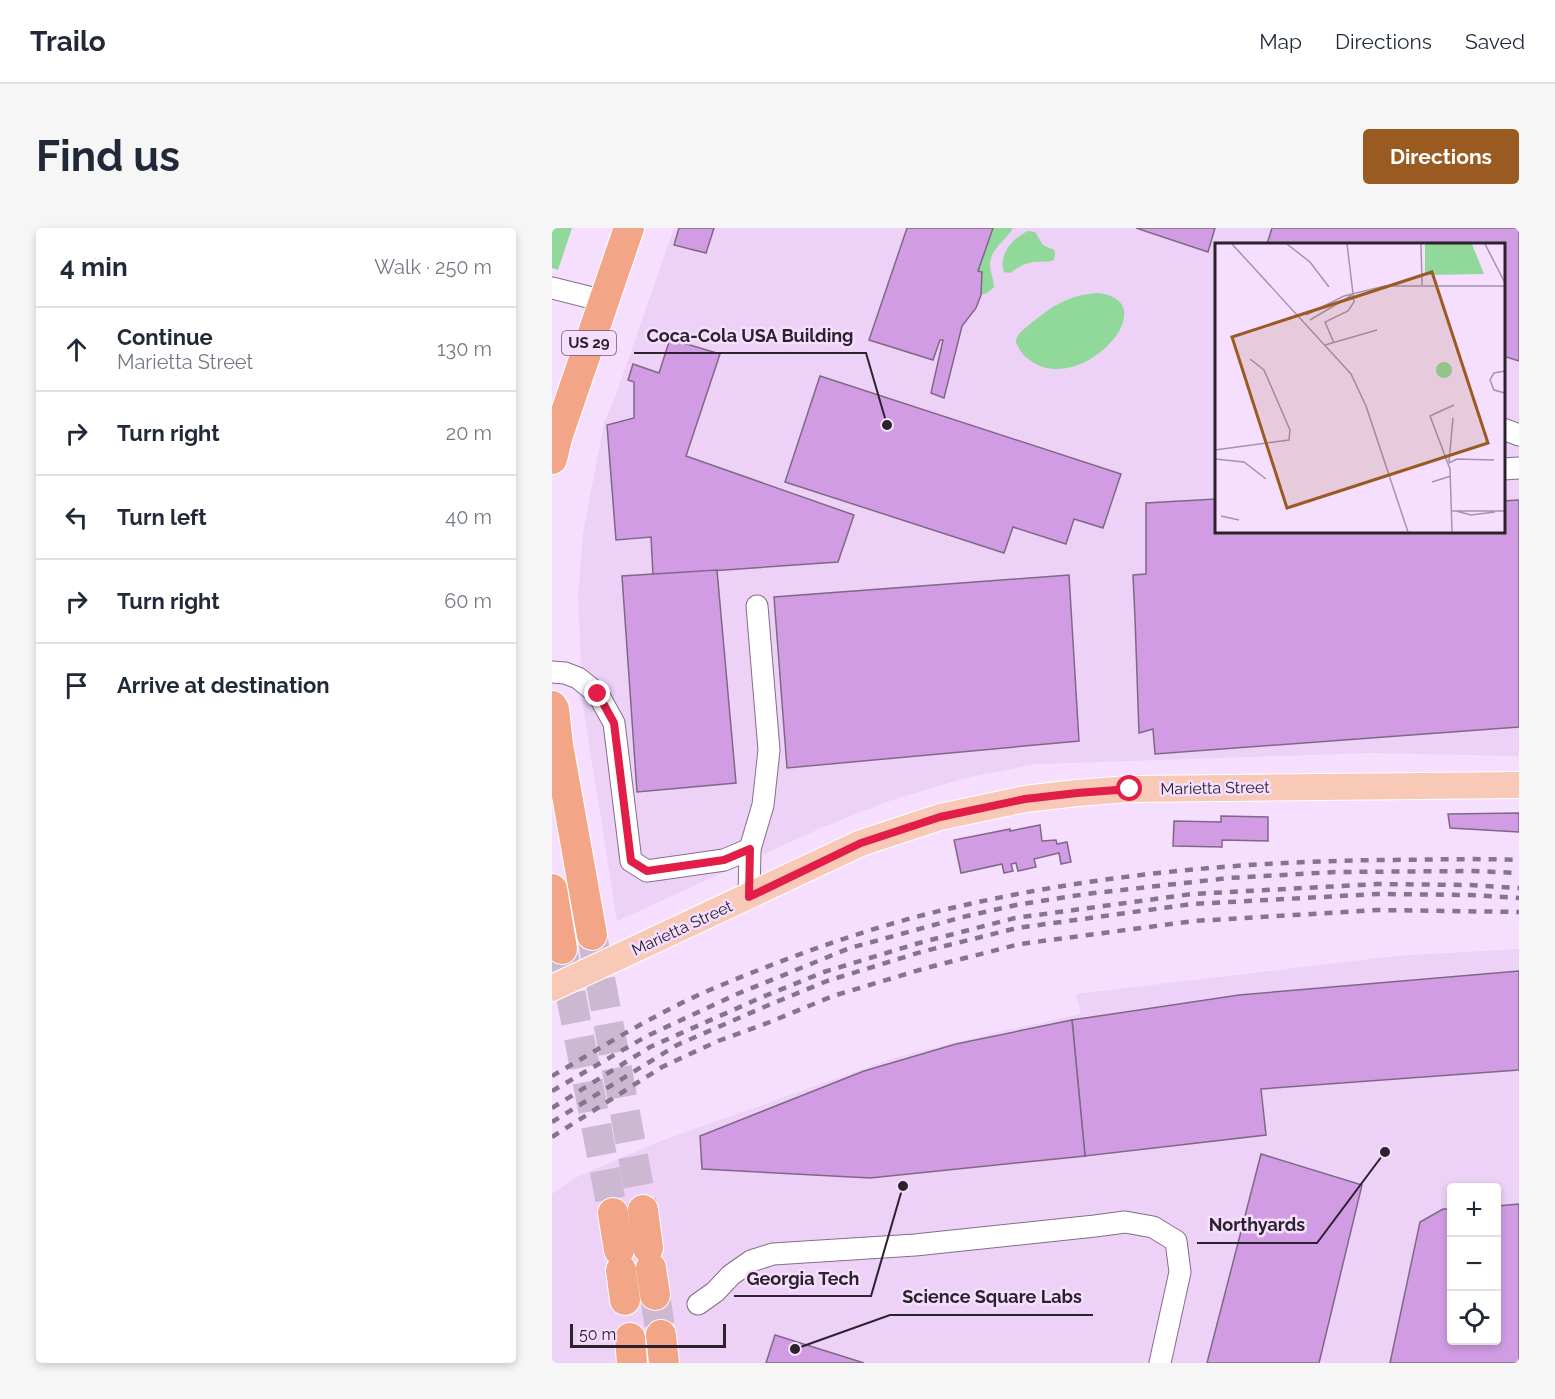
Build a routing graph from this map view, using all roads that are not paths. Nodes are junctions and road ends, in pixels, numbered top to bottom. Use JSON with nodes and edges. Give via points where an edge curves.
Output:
{"nodes":[{"id":1,"x":629,"y":228,"type":"edge"},
{"id":2,"x":552,"y":288,"type":"edge"},
{"id":3,"x":604,"y":301,"type":"junction"},
{"id":4,"x":1504,"y":429,"type":"edge"},
{"id":5,"x":1519,"y":435,"type":"edge"},
{"id":6,"x":552,"y":459,"type":"edge"},
{"id":7,"x":1519,"y":468,"type":"edge"},
{"id":8,"x":1504,"y":469,"type":"edge"},
{"id":9,"x":757,"y":606,"type":"dead end"},
{"id":10,"x":552,"y":672,"type":"edge"},
{"id":11,"x":552,"y":706,"type":"edge"},
{"id":12,"x":1519,"y":785,"type":"edge"},
{"id":13,"x":750,"y":849,"type":"junction"},
{"id":14,"x":552,"y":889,"type":"edge"},
{"id":15,"x":749,"y":897,"type":"junction"},
{"id":16,"x":592,"y":935,"type":"tunnel mouth"},
{"id":17,"x":562,"y":949,"type":"tunnel mouth"},
{"id":18,"x":552,"y":988,"type":"edge"},
{"id":19,"x":643,"y":1210,"type":"tunnel mouth"},
{"id":20,"x":613,"y":1212,"type":"tunnel mouth"},
{"id":21,"x":651,"y":1271,"type":"tunnel mouth"},
{"id":22,"x":625,"y":1299,"type":"tunnel mouth"},
{"id":23,"x":698,"y":1304,"type":"dead end"},
{"id":24,"x":1160,"y":1363,"type":"edge"}],
"edges":[{"from":1,"to":3,"type":"highway","number":"US 29"},
{"from":2,"to":3,"type":"lane"},
{"from":3,"to":6,"type":"highway","number":"US 29"},
{"from":4,"to":5,"type":"lane"},
{"from":7,"to":8,"type":"lane"},
{"from":9,"to":13,"type":"lane","via":[[769,750],[764,805]]},
{"from":10,"to":13,"type":"lane","via":[[578,678],[598,694],[614,723],[631,861],[647,871],[724,860]]},
{"from":11,"to":16,"type":"highway"},
{"from":12,"to":15,"type":"main road","name":"Marietta Street","via":[[1130,789],[1025,799],[940,817],[861,843]]},
{"from":13,"to":15,"type":"lane"},
{"from":14,"to":17,"type":"highway"},
{"from":15,"to":18,"type":"main road","name":"Marietta Street"},
{"from":19,"to":21,"type":"highway"},
{"from":20,"to":22,"type":"highway"},
{"from":23,"to":24,"type":"lane","via":[[751,1261],[773,1254],[915,1245],[1125,1222],[1154,1227],[1176,1241],[1180,1272]]}]}
